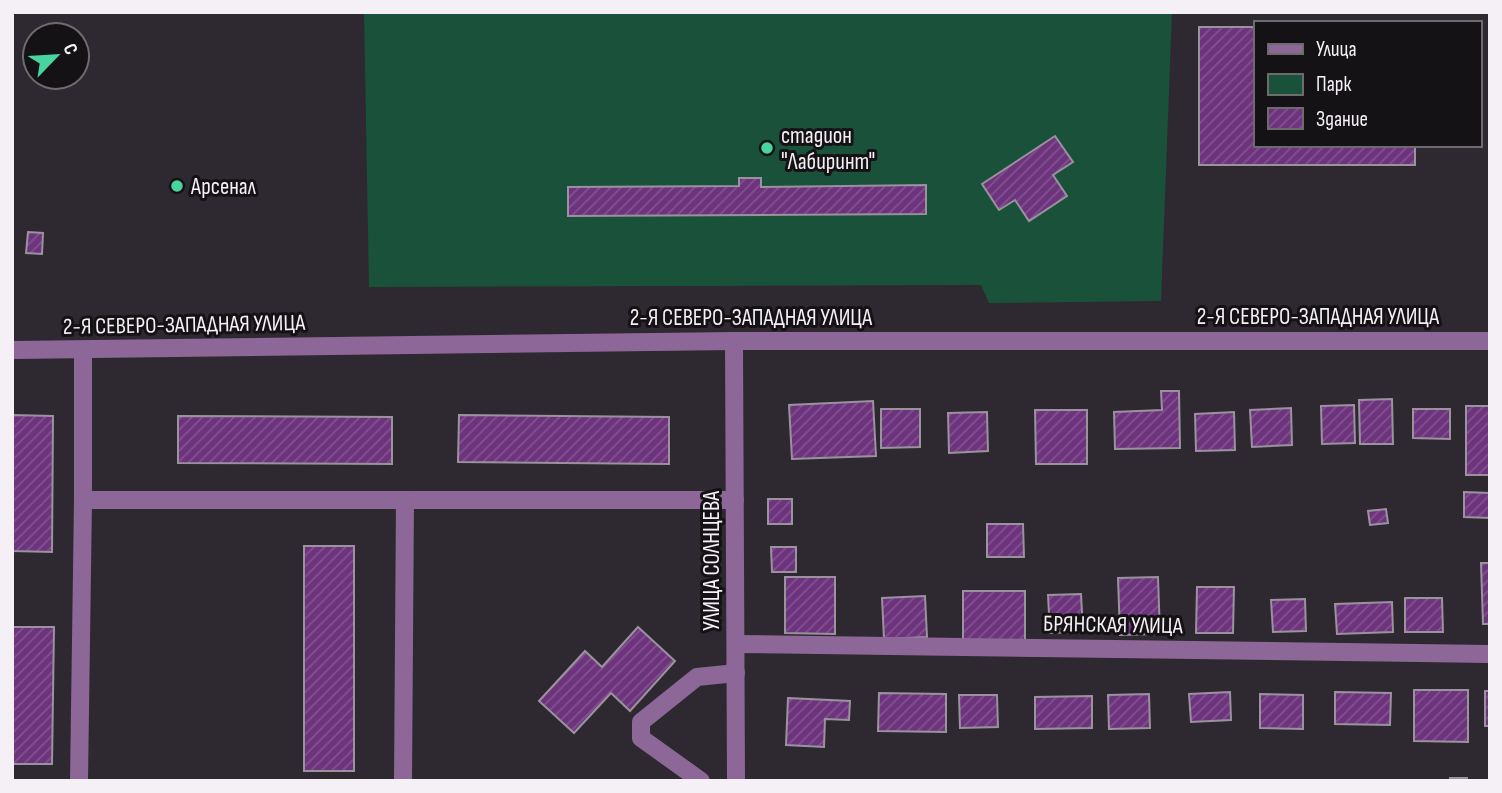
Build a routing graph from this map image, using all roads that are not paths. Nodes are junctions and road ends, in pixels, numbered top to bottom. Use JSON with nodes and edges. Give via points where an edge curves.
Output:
{"nodes":[{"id":1,"x":734,"y":341,"type":"junction"},
{"id":2,"x":1490,"y":341,"type":"edge"},
{"id":3,"x":12,"y":350,"type":"edge"},
{"id":4,"x":83,"y":351,"type":"junction"},
{"id":5,"x":83,"y":500,"type":"junction"},
{"id":6,"x":405,"y":500,"type":"junction"},
{"id":7,"x":735,"y":500,"type":"junction"},
{"id":8,"x":736,"y":643,"type":"junction"},
{"id":9,"x":1490,"y":654,"type":"edge"},
{"id":10,"x":736,"y":673,"type":"junction"},
{"id":11,"x":79,"y":781,"type":"edge"},
{"id":12,"x":404,"y":781,"type":"edge"},
{"id":13,"x":701,"y":781,"type":"edge"},
{"id":14,"x":736,"y":781,"type":"edge"}],
"edges":[{"from":1,"to":2,"type":"street","name":"2-Я СЕВЕРО-ЗАПАДНАЯ УЛИЦА"},
{"from":1,"to":4,"type":"street","name":"2-Я СЕВЕРО-ЗАПАДНАЯ УЛИЦА"},
{"from":1,"to":7,"type":"street","name":"УЛИЦА СОЛНЦЕВА"},
{"from":3,"to":4,"type":"street","name":"2-Я СЕВЕРО-ЗАПАДНАЯ УЛИЦА"},
{"from":4,"to":5,"type":"street"},
{"from":5,"to":6,"type":"street"},
{"from":5,"to":11,"type":"street"},
{"from":6,"to":7,"type":"street"},
{"from":6,"to":12,"type":"street"},
{"from":7,"to":8,"type":"street","name":"УЛИЦА СОЛНЦЕВА"},
{"from":8,"to":9,"type":"street","name":"БРЯНСКАЯ УЛИЦА"},
{"from":8,"to":10,"type":"street","name":"УЛИЦА СОЛНЦЕВА"},
{"from":10,"to":13,"type":"street","via":[[697,677],[641,722],[641,738]]},
{"from":10,"to":14,"type":"street","name":"УЛИЦА СОЛНЦЕВА"}]}
